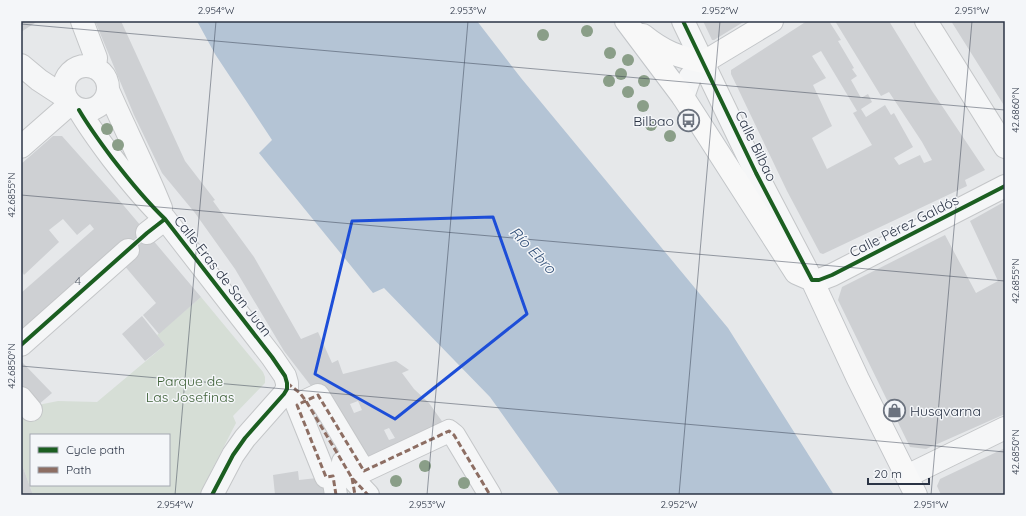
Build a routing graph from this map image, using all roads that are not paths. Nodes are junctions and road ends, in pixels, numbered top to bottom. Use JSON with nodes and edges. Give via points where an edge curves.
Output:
{"nodes":[{"id":1,"x":82,"y":21,"type":"edge"},
{"id":2,"x":627,"y":21,"type":"edge"},
{"id":3,"x":683,"y":21,"type":"edge"},
{"id":4,"x":772,"y":21,"type":"edge"},
{"id":5,"x":926,"y":21,"type":"edge"},
{"id":6,"x":704,"y":62,"type":"junction"},
{"id":7,"x":21,"y":65,"type":"edge"},
{"id":8,"x":95,"y":68,"type":"junction"},
{"id":9,"x":108,"y":90,"type":"junction"},
{"id":10,"x":683,"y":97,"type":"junction"},
{"id":11,"x":71,"y":104,"type":"junction"},
{"id":12,"x":21,"y":147,"type":"edge"},
{"id":13,"x":1005,"y":147,"type":"edge"},
{"id":14,"x":1005,"y":186,"type":"edge"},
{"id":15,"x":165,"y":219,"type":"junction"},
{"id":16,"x":147,"y":233,"type":"dead end"},
{"id":17,"x":128,"y":250,"type":"dead end"},
{"id":18,"x":812,"y":280,"type":"junction"},
{"id":19,"x":21,"y":345,"type":"edge"},
{"id":20,"x":287,"y":383,"type":"junction"},
{"id":21,"x":306,"y":401,"type":"junction"},
{"id":22,"x":1005,"y":428,"type":"edge"},
{"id":23,"x":354,"y":486,"type":"edge"},
{"id":24,"x":911,"y":486,"type":"edge"},
{"id":25,"x":212,"y":495,"type":"edge"},
{"id":26,"x":336,"y":495,"type":"edge"},
{"id":27,"x":368,"y":495,"type":"edge"},
{"id":28,"x":490,"y":495,"type":"edge"}],
"edges":[{"from":1,"to":8,"type":"street","via":[[96,58]]},
{"from":2,"to":6,"type":"main road","name":"Calle Bilbao","via":[[657,46],[681,58]]},
{"from":2,"to":10,"type":"main road","name":"Calle Bilbao"},
{"from":3,"to":6,"type":"street","name":"Calle Bilbao"},
{"from":4,"to":6,"type":"main road"},
{"from":5,"to":13,"type":"street"},
{"from":6,"to":10,"type":"street","via":[[690,77]]},
{"from":6,"to":18,"type":"street","name":"Calle Bilbao","via":[[756,173]]},
{"from":7,"to":11,"type":"street","name":"Calle Eras de San Juan"},
{"from":8,"to":9,"type":"street","via":[[105,77]]},
{"from":8,"to":11,"type":"street","via":[[80,67],[68,75],[63,90]]},
{"from":9,"to":11,"type":"street","via":[[103,102],[92,110]]},
{"from":9,"to":15,"type":"street","name":"Calle Eras de San Juan"},
{"from":10,"to":18,"type":"main road","name":"Calle Bilbao","via":[[796,273]]},
{"from":11,"to":12,"type":"street"},
{"from":11,"to":15,"type":"street","name":"Calle Eras de San Juan","via":[[149,204]]},
{"from":14,"to":18,"type":"street","name":"Calle Pérez Galdós","via":[[832,275]]},
{"from":15,"to":16,"type":"street"},
{"from":15,"to":20,"type":"street","name":"Calle Eras de San Juan","via":[[272,357]]},
{"from":17,"to":19,"type":"street"},
{"from":18,"to":24,"type":"main road","name":"Calle Bilbao"},
{"from":20,"to":21,"type":"street","via":[[300,392]]},
{"from":20,"to":25,"type":"street","via":[[284,394],[244,438]]},
{"from":21,"to":23,"type":"street"},
{"from":21,"to":26,"type":"street","via":[[297,405],[326,476],[333,476]]},
{"from":21,"to":28,"type":"street","via":[[318,396],[364,471],[449,430]]},
{"from":22,"to":24,"type":"street"},
{"from":23,"to":27,"type":"street"}]}
